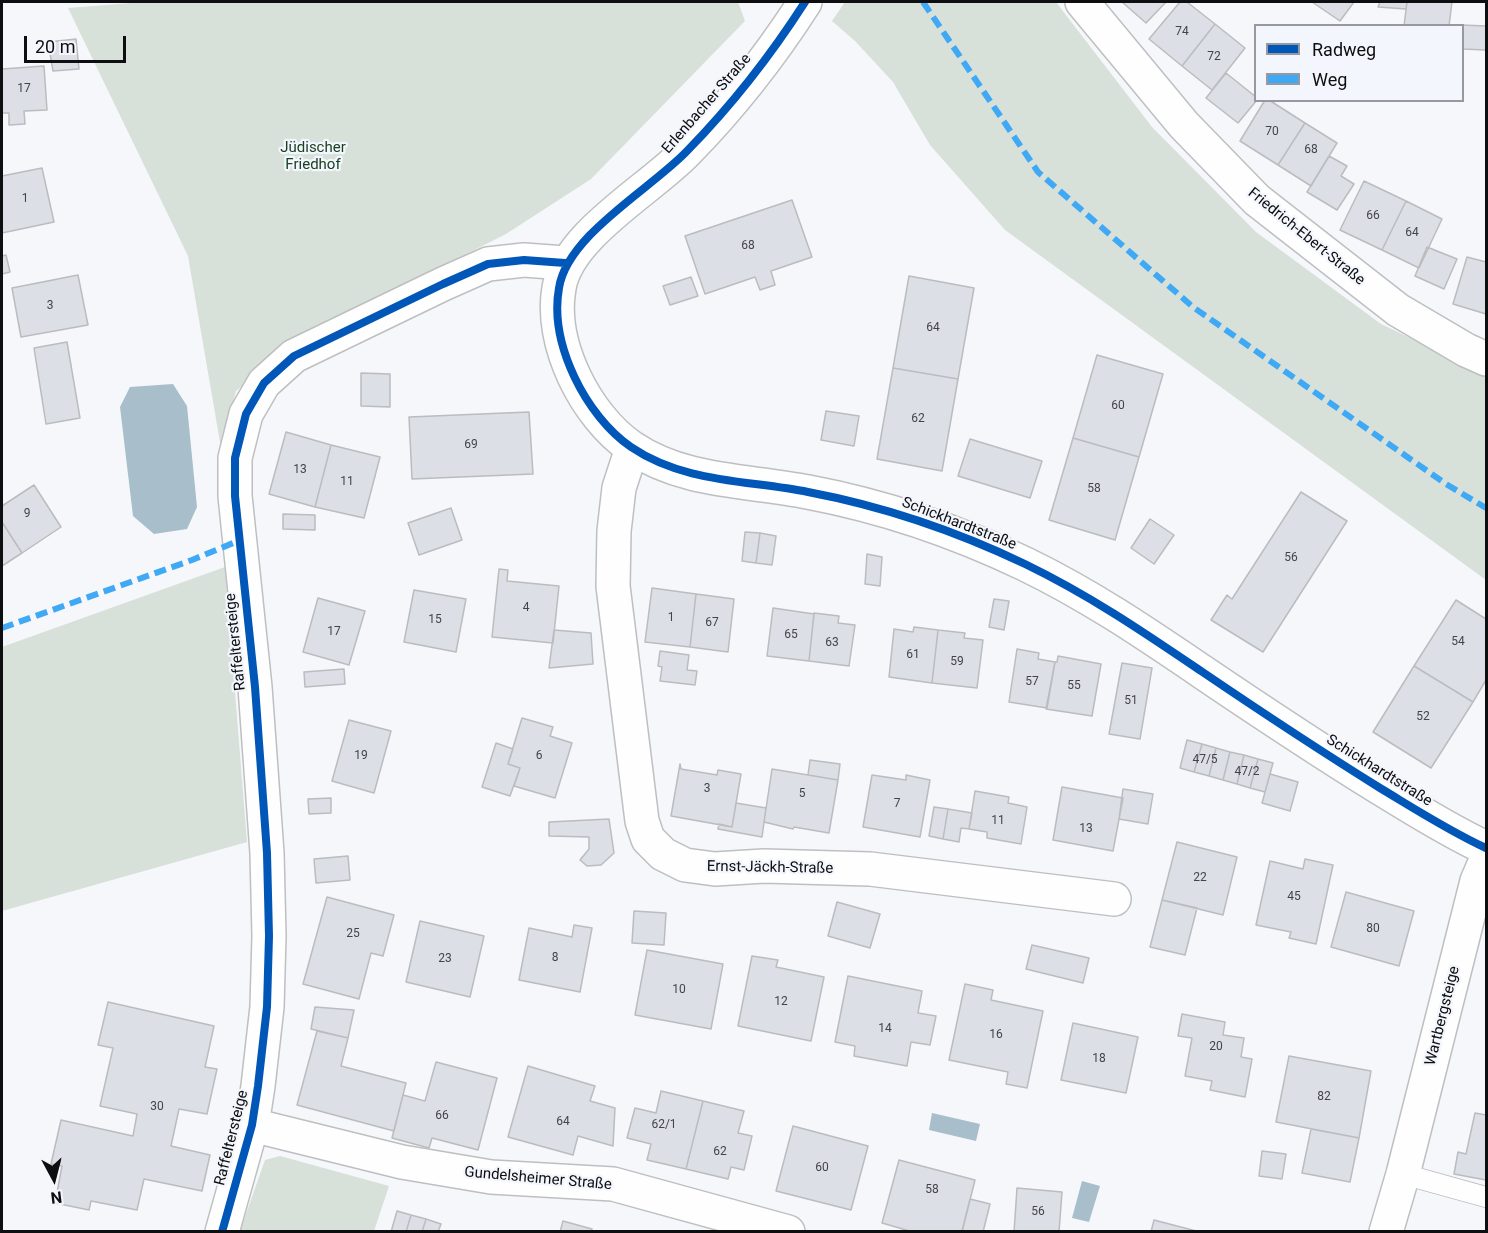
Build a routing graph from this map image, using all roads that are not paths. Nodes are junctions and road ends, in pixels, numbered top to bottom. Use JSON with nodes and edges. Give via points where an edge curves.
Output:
{"nodes":[{"id":1,"x":806,"y":2,"type":"edge"},
{"id":2,"x":1082,"y":2,"type":"edge"},
{"id":3,"x":566,"y":264,"type":"junction"},
{"id":4,"x":1486,"y":359,"type":"edge"},
{"id":5,"x":632,"y":448,"type":"junction"},
{"id":6,"x":1486,"y":848,"type":"edge"},
{"id":7,"x":1486,"y":860,"type":"edge"},
{"id":8,"x":1114,"y":898,"type":"dead end"},
{"id":9,"x":252,"y":1125,"type":"junction"},
{"id":10,"x":1403,"y":1174,"type":"junction"},
{"id":11,"x":1486,"y":1197,"type":"edge"},
{"id":12,"x":222,"y":1232,"type":"edge"},
{"id":13,"x":788,"y":1232,"type":"edge"},
{"id":14,"x":1386,"y":1232,"type":"edge"}],
"edges":[{"from":1,"to":3,"type":"street","name":"Erlenbacher Straße","via":[[737,95],[685,153],[582,242]]},
{"from":2,"to":4,"type":"street","name":"Friedrich-Ebert-Straße","via":[[1184,125],[1257,200],[1398,310]]},
{"from":3,"to":5,"type":"street","name":"Schickhardtstraße","via":[[557,306],[569,365],[605,425]]},
{"from":3,"to":9,"type":"street","name":"Raffeltersteige","via":[[524,260],[489,264],[442,284],[294,356],[264,383],[246,414],[235,458],[235,496],[256,699],[267,853],[268,936],[267,1007]]},
{"from":5,"to":6,"type":"street","name":"Schickhardtstraße","via":[[708,478],[805,491],[884,510],[1022,563],[1087,596],[1344,765],[1449,831]]},
{"from":5,"to":8,"type":"street","name":"Ernst-Jäckh-Straße","via":[[619,488],[613,586],[642,821],[648,839],[663,854],[685,865],[715,869],[870,869]]},
{"from":7,"to":10,"type":"street","name":"Wartbergsteige","via":[[1477,881]]},
{"from":9,"to":12,"type":"street","name":"Raffeltersteige"},
{"from":9,"to":13,"type":"street","name":"Gundelsheimer Straße","via":[[402,1162],[491,1176],[613,1184]]},
{"from":10,"to":11,"type":"lane"},
{"from":10,"to":14,"type":"street","name":"Wartbergsteige"}]}
